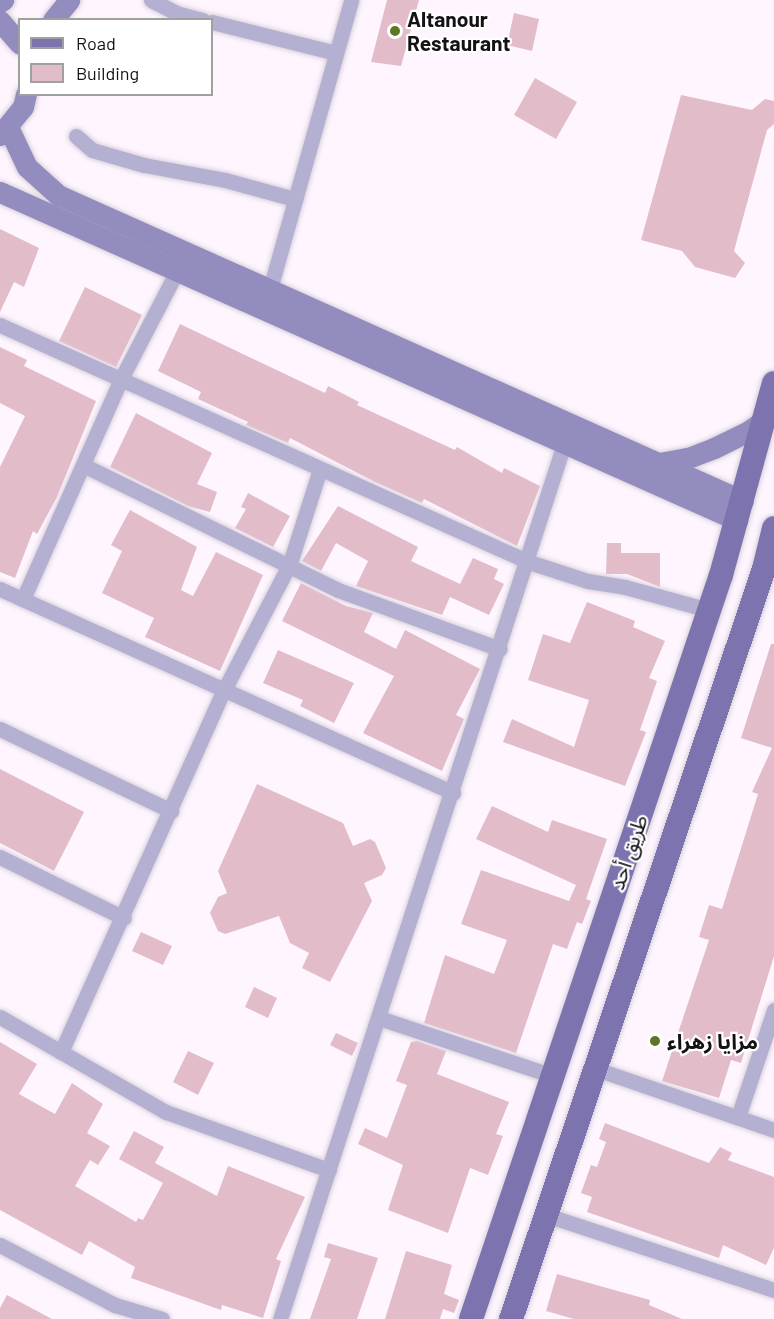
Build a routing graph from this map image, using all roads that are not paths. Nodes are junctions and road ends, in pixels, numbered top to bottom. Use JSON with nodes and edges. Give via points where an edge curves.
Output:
{"nodes":[{"id":1,"x":69,"y":0,"type":"edge"},
{"id":2,"x":151,"y":0,"type":"edge"},
{"id":3,"x":351,"y":0,"type":"edge"},
{"id":4,"x":55,"y":18,"type":"edge"},
{"id":5,"x":195,"y":18,"type":"edge"},
{"id":6,"x":0,"y":21,"type":"edge"},
{"id":7,"x":213,"y":21,"type":"edge"},
{"id":8,"x":18,"y":42,"type":"edge"},
{"id":9,"x":336,"y":53,"type":"junction"},
{"id":10,"x":26,"y":96,"type":"edge"},
{"id":11,"x":4,"y":132,"type":"edge"},
{"id":12,"x":76,"y":135,"type":"dead end"},
{"id":13,"x":0,"y":192,"type":"edge"},
{"id":14,"x":295,"y":199,"type":"junction"},
{"id":15,"x":177,"y":271,"type":"junction"},
{"id":16,"x":270,"y":290,"type":"junction"},
{"id":17,"x":0,"y":325,"type":"edge"},
{"id":18,"x":121,"y":379,"type":"junction"},
{"id":19,"x":774,"y":383,"type":"edge"},
{"id":20,"x":766,"y":418,"type":"junction"},
{"id":21,"x":564,"y":444,"type":"junction"},
{"id":22,"x":659,"y":463,"type":"junction"},
{"id":23,"x":83,"y":465,"type":"junction"},
{"id":24,"x":320,"y":469,"type":"junction"},
{"id":25,"x":740,"y":510,"type":"junction"},
{"id":26,"x":774,"y":528,"type":"edge"},
{"id":27,"x":529,"y":562,"type":"junction"},
{"id":28,"x":290,"y":563,"type":"junction"},
{"id":29,"x":2,"y":594,"type":"edge"},
{"id":30,"x":23,"y":599,"type":"junction"},
{"id":31,"x":709,"y":610,"type":"junction"},
{"id":32,"x":500,"y":649,"type":"junction"},
{"id":33,"x":224,"y":690,"type":"junction"},
{"id":34,"x":0,"y":729,"type":"edge"},
{"id":35,"x":453,"y":793,"type":"junction"},
{"id":36,"x":171,"y":811,"type":"junction"},
{"id":37,"x":0,"y":857,"type":"edge"},
{"id":38,"x":124,"y":918,"type":"junction"},
{"id":39,"x":774,"y":1010,"type":"edge"},
{"id":40,"x":0,"y":1017,"type":"edge"},
{"id":41,"x":379,"y":1018,"type":"junction"},
{"id":42,"x":61,"y":1052,"type":"junction"},
{"id":43,"x":596,"y":1069,"type":"junction"},
{"id":44,"x":553,"y":1076,"type":"junction"},
{"id":45,"x":738,"y":1117,"type":"junction"},
{"id":46,"x":774,"y":1130,"type":"edge"},
{"id":47,"x":329,"y":1170,"type":"junction"},
{"id":48,"x":546,"y":1215,"type":"junction"},
{"id":49,"x":0,"y":1245,"type":"edge"},
{"id":50,"x":774,"y":1290,"type":"edge"},
{"id":51,"x":162,"y":1319,"type":"edge"},
{"id":52,"x":280,"y":1319,"type":"edge"},
{"id":53,"x":471,"y":1319,"type":"edge"},
{"id":54,"x":511,"y":1319,"type":"edge"}],
"edges":[{"from":1,"to":4,"type":"street"},
{"from":2,"to":5,"type":"street"},
{"from":3,"to":9,"type":"street"},
{"from":6,"to":8,"type":"street"},
{"from":7,"to":9,"type":"street"},
{"from":9,"to":14,"type":"street"},
{"from":10,"to":11,"type":"street","via":[[23,107]]},
{"from":11,"to":16,"type":"street","via":[[27,167],[58,195]]},
{"from":12,"to":14,"type":"street","via":[[92,150]]},
{"from":13,"to":15,"type":"street"},
{"from":14,"to":16,"type":"street"},
{"from":15,"to":18,"type":"street"},
{"from":15,"to":21,"type":"street"},
{"from":16,"to":22,"type":"street"},
{"from":17,"to":18,"type":"street"},
{"from":18,"to":23,"type":"street"},
{"from":18,"to":24,"type":"street"},
{"from":19,"to":20,"type":"main road","name":"طريق أحد"},
{"from":20,"to":22,"type":"street","via":[[714,448]]},
{"from":20,"to":25,"type":"main road","name":"طريق أحد"},
{"from":21,"to":25,"type":"street"},
{"from":21,"to":27,"type":"street"},
{"from":22,"to":25,"type":"street"},
{"from":23,"to":28,"type":"street"},
{"from":23,"to":30,"type":"street"},
{"from":24,"to":27,"type":"street"},
{"from":24,"to":28,"type":"street"},
{"from":25,"to":31,"type":"main road","name":"طريق أحد"},
{"from":26,"to":43,"type":"main road","name":"طريق أحد"},
{"from":27,"to":31,"type":"street","via":[[588,581]]},
{"from":27,"to":32,"type":"street"},
{"from":28,"to":32,"type":"street","via":[[338,590]]},
{"from":28,"to":33,"type":"street"},
{"from":29,"to":30,"type":"street"},
{"from":30,"to":33,"type":"street"},
{"from":31,"to":44,"type":"main road","name":"طريق أحد"},
{"from":32,"to":35,"type":"street"},
{"from":33,"to":35,"type":"street"},
{"from":33,"to":36,"type":"street"},
{"from":34,"to":36,"type":"street"},
{"from":35,"to":41,"type":"street"},
{"from":36,"to":38,"type":"street"},
{"from":37,"to":38,"type":"street"},
{"from":38,"to":42,"type":"street"},
{"from":39,"to":45,"type":"street"},
{"from":40,"to":42,"type":"street"},
{"from":41,"to":44,"type":"street"},
{"from":41,"to":47,"type":"street"},
{"from":42,"to":47,"type":"street","via":[[166,1112]]},
{"from":43,"to":45,"type":"street"},
{"from":43,"to":48,"type":"main road","name":"طريق أحد"},
{"from":44,"to":53,"type":"main road","name":"طريق أحد"},
{"from":45,"to":46,"type":"street"},
{"from":47,"to":52,"type":"street"},
{"from":48,"to":50,"type":"street"},
{"from":48,"to":54,"type":"main road","name":"طريق أحد"},
{"from":49,"to":51,"type":"street","via":[[115,1305]]}]}
